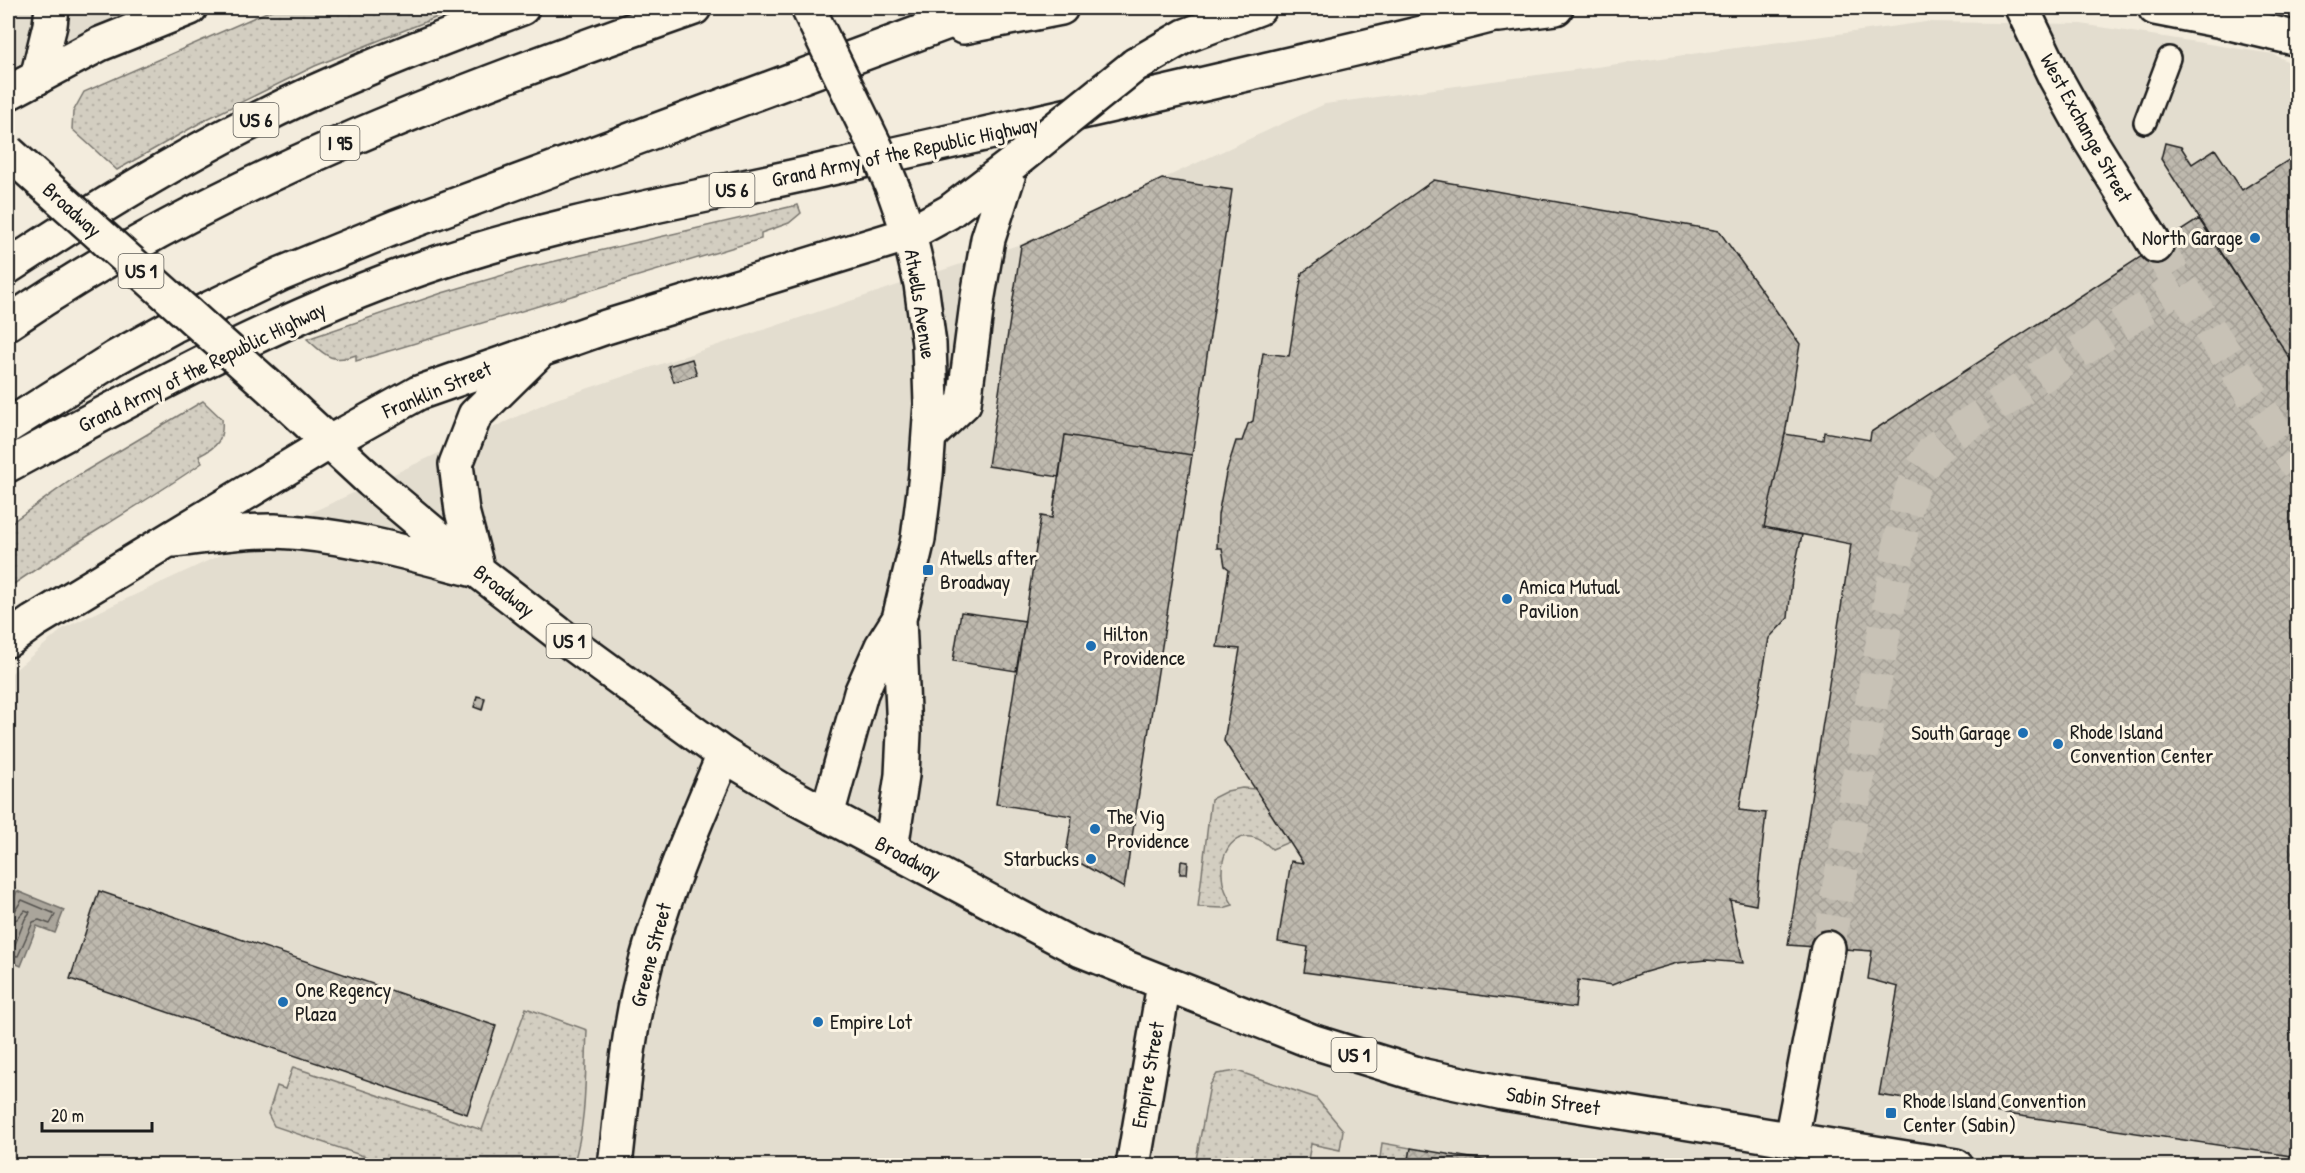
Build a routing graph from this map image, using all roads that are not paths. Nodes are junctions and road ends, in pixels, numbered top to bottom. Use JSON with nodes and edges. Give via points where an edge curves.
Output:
{"nodes":[{"id":1,"x":52,"y":8,"type":"edge"},
{"id":2,"x":189,"y":8,"type":"edge"},
{"id":3,"x":522,"y":8,"type":"edge"},
{"id":4,"x":694,"y":8,"type":"edge"},
{"id":5,"x":808,"y":8,"type":"edge"},
{"id":6,"x":986,"y":8,"type":"edge"},
{"id":7,"x":1061,"y":8,"type":"edge"},
{"id":8,"x":1259,"y":8,"type":"edge"},
{"id":9,"x":1556,"y":8,"type":"edge"},
{"id":10,"x":2022,"y":8,"type":"edge"},
{"id":11,"x":2155,"y":8,"type":"edge"},
{"id":12,"x":1506,"y":11,"type":"edge"},
{"id":13,"x":2298,"y":39,"type":"edge"},
{"id":14,"x":899,"y":40,"type":"junction"},
{"id":15,"x":2169,"y":58,"type":"dead end"},
{"id":16,"x":37,"y":78,"type":"junction"},
{"id":17,"x":8,"y":93,"type":"edge"},
{"id":18,"x":2145,"y":122,"type":"dead end"},
{"id":19,"x":8,"y":152,"type":"edge"},
{"id":20,"x":1012,"y":164,"type":"junction"},
{"id":21,"x":909,"y":234,"type":"junction"},
{"id":22,"x":2156,"y":246,"type":"tunnel mouth"},
{"id":23,"x":8,"y":267,"type":"edge"},
{"id":24,"x":8,"y":323,"type":"edge"},
{"id":25,"x":544,"y":347,"type":"junction"},
{"id":26,"x":8,"y":426,"type":"edge"},
{"id":27,"x":930,"y":435,"type":"junction"},
{"id":28,"x":330,"y":442,"type":"junction"},
{"id":29,"x":8,"y":465,"type":"edge"},
{"id":30,"x":166,"y":541,"type":"junction"},
{"id":31,"x":478,"y":571,"type":"junction"},
{"id":32,"x":899,"y":619,"type":"junction"},
{"id":33,"x":8,"y":640,"type":"edge"},
{"id":34,"x":724,"y":755,"type":"junction"},
{"id":35,"x":827,"y":815,"type":"junction"},
{"id":36,"x":891,"y":849,"type":"junction"},
{"id":37,"x":1828,"y":948,"type":"tunnel mouth"},
{"id":38,"x":1164,"y":984,"type":"junction"},
{"id":39,"x":1791,"y":1139,"type":"junction"},
{"id":40,"x":615,"y":1166,"type":"edge"},
{"id":41,"x":1133,"y":1166,"type":"edge"},
{"id":42,"x":1956,"y":1166,"type":"edge"}],
"edges":[{"from":1,"to":16,"type":"main road"},
{"from":2,"to":16,"type":"main road","via":[[100,44]]},
{"from":3,"to":23,"type":"main road","number":"US 6","via":[[379,63],[246,124],[127,191]]},
{"from":4,"to":24,"type":"main road","number":"I 95","via":[[462,93],[268,175],[131,247]]},
{"from":5,"to":21,"type":"main road","name":"Atwells Avenue","bridge":true,"via":[[879,154]]},
{"from":6,"to":14,"type":"main road"},
{"from":7,"to":14,"type":"main road"},
{"from":8,"to":20,"type":"main road","name":"Franklin Street","bridge":true,"via":[[1185,36],[1135,64]]},
{"from":9,"to":12,"type":"main road","name":"Grand Army of the Republic Highway"},
{"from":10,"to":22,"type":"main road","name":"West Exchange Street","via":[[2090,140]]},
{"from":11,"to":13,"type":"main road"},
{"from":12,"to":29,"type":"main road","name":"Grand Army of the Republic Highway","number":"US 6","via":[[1077,114],[492,245],[299,316],[178,374]]},
{"from":14,"to":26,"type":"main road","via":[[396,227],[281,274],[172,326]]},
{"from":15,"to":18,"type":"lane"},
{"from":16,"to":17,"type":"main road"},
{"from":19,"to":28,"type":"main road","name":"Broadway","number":"US 1","bridge":true},
{"from":20,"to":21,"type":"main road","name":"Franklin Street","via":[[949,212]]},
{"from":20,"to":27,"type":"main road","via":[[988,238],[964,403]]},
{"from":21,"to":25,"type":"main road","name":"Franklin Street"},
{"from":21,"to":27,"type":"main road","name":"Atwells Avenue","via":[[929,344]]},
{"from":25,"to":28,"type":"main road","name":"Franklin Street","via":[[418,393]]},
{"from":25,"to":31,"type":"main road","via":[[475,415],[456,464],[462,511]]},
{"from":27,"to":32,"type":"main road","name":"Atwells Avenue","via":[[918,538]]},
{"from":28,"to":30,"type":"main road","name":"Franklin Street"},
{"from":28,"to":31,"type":"main road","name":"Broadway","number":"US 1"},
{"from":30,"to":31,"type":"main road","via":[[273,531],[319,535]]},
{"from":30,"to":33,"type":"main road","name":"Franklin Street"},
{"from":31,"to":34,"type":"main road","name":"Broadway","number":"US 1"},
{"from":32,"to":35,"type":"main road","name":"Atwells Avenue","via":[[861,693]]},
{"from":32,"to":36,"type":"main road","name":"Atwells Avenue","via":[[904,733]]},
{"from":34,"to":35,"type":"main road","name":"Broadway","number":"US 1"},
{"from":34,"to":40,"type":"main road","name":"Greene Street","via":[[671,880],[648,953],[630,1040]]},
{"from":35,"to":36,"type":"main road","name":"Broadway","number":"US 1"},
{"from":36,"to":38,"type":"main road","name":"Broadway","number":"US 1","via":[[1081,950]]},
{"from":37,"to":39,"type":"main road"},
{"from":38,"to":39,"type":"main road","name":"Sabin Street","number":"US 1","via":[[1314,1042],[1424,1076],[1504,1094]]},
{"from":38,"to":41,"type":"main road","name":"Empire Street"},
{"from":39,"to":42,"type":"main road","name":"Sabin Street","number":"US 1"}]}
